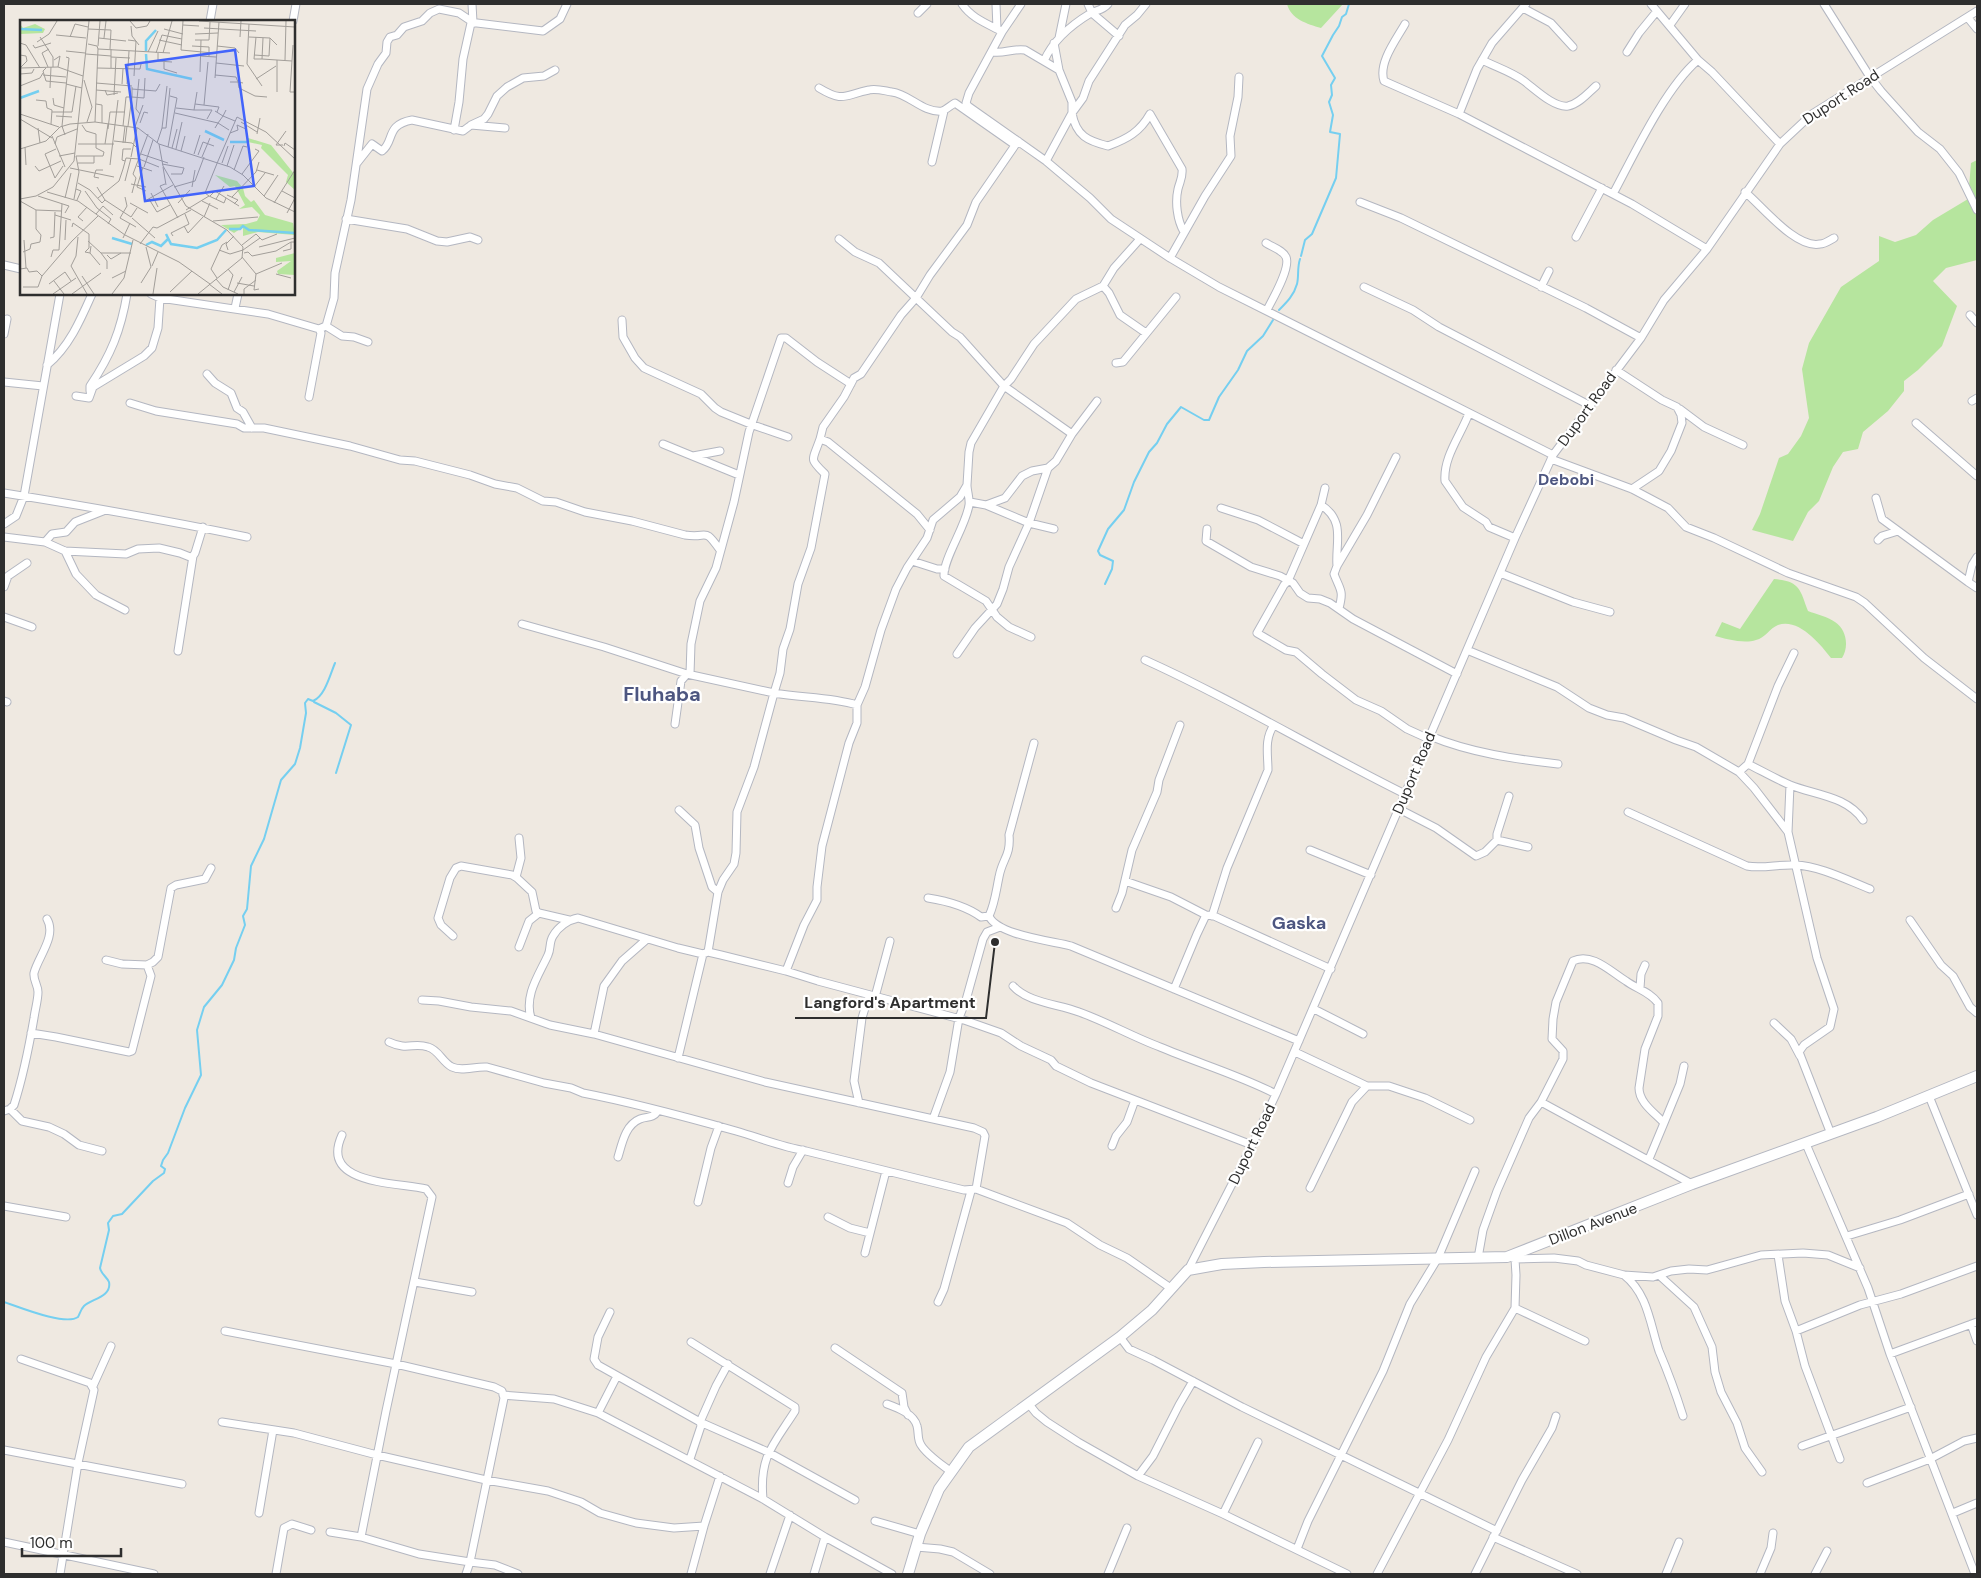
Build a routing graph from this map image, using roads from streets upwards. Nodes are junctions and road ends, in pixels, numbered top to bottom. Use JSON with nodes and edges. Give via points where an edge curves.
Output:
{"nodes":[{"id":1,"x":213,"y":4,"type":"edge"},
{"id":2,"x":296,"y":4,"type":"edge"},
{"id":3,"x":432,"y":4,"type":"edge"},
{"id":4,"x":472,"y":4,"type":"edge"},
{"id":5,"x":567,"y":4,"type":"edge"},
{"id":6,"x":927,"y":4,"type":"edge"},
{"id":7,"x":962,"y":4,"type":"edge"},
{"id":8,"x":996,"y":4,"type":"edge"},
{"id":9,"x":1021,"y":4,"type":"edge"},
{"id":10,"x":1066,"y":4,"type":"edge"},
{"id":11,"x":1088,"y":4,"type":"edge"},
{"id":12,"x":1108,"y":4,"type":"edge"},
{"id":13,"x":1146,"y":4,"type":"edge"},
{"id":14,"x":1651,"y":4,"type":"edge"},
{"id":15,"x":1685,"y":4,"type":"edge"},
{"id":16,"x":1824,"y":4,"type":"edge"},
{"id":17,"x":1524,"y":6,"type":"edge"},
{"id":18,"x":1657,"y":11,"type":"junction"},
{"id":19,"x":1977,"y":12,"type":"edge"},
{"id":20,"x":430,"y":13,"type":"junction"},
{"id":21,"x":918,"y":13,"type":"dead end"},
{"id":22,"x":1092,"y":13,"type":"junction"},
{"id":23,"x":1968,"y":18,"type":"junction"},
{"id":24,"x":210,"y":20,"type":"edge"},
{"id":25,"x":293,"y":20,"type":"edge"},
{"id":26,"x":474,"y":22,"type":"junction"},
{"id":27,"x":1405,"y":24,"type":"dead end"},
{"id":28,"x":1670,"y":25,"type":"junction"},
{"id":29,"x":1977,"y":29,"type":"edge"},
{"id":30,"x":999,"y":31,"type":"junction"},
{"id":31,"x":1119,"y":36,"type":"junction"},
{"id":32,"x":1056,"y":41,"type":"junction"},
{"id":33,"x":1574,"y":48,"type":"dead end"},
{"id":34,"x":993,"y":52,"type":"junction"},
{"id":35,"x":1627,"y":52,"type":"dead end"},
{"id":36,"x":1482,"y":60,"type":"junction"},
{"id":37,"x":1698,"y":60,"type":"junction"},
{"id":38,"x":1044,"y":61,"type":"junction"},
{"id":39,"x":555,"y":70,"type":"dead end"},
{"id":40,"x":1059,"y":70,"type":"junction"},
{"id":41,"x":1239,"y":77,"type":"dead end"},
{"id":42,"x":1870,"y":77,"type":"junction"},
{"id":43,"x":1596,"y":86,"type":"dead end"},
{"id":44,"x":819,"y":88,"type":"dead end"},
{"id":45,"x":944,"y":111,"type":"junction"},
{"id":46,"x":1072,"y":113,"type":"junction"},
{"id":47,"x":1459,"y":114,"type":"junction"},
{"id":48,"x":470,"y":125,"type":"junction"},
{"id":49,"x":505,"y":128,"type":"dead end"},
{"id":50,"x":454,"y":130,"type":"junction"},
{"id":51,"x":1017,"y":143,"type":"junction"},
{"id":52,"x":1780,"y":144,"type":"junction"},
{"id":53,"x":1046,"y":161,"type":"junction"},
{"id":54,"x":932,"y":162,"type":"dead end"},
{"id":55,"x":357,"y":163,"type":"junction"},
{"id":56,"x":1602,"y":188,"type":"junction"},
{"id":57,"x":1745,"y":192,"type":"junction"},
{"id":58,"x":1613,"y":194,"type":"junction"},
{"id":59,"x":1360,"y":202,"type":"dead end"},
{"id":60,"x":1977,"y":210,"type":"edge"},
{"id":61,"x":346,"y":218,"type":"junction"},
{"id":62,"x":1184,"y":232,"type":"junction"},
{"id":63,"x":1576,"y":237,"type":"dead end"},
{"id":64,"x":1834,"y":238,"type":"dead end"},
{"id":65,"x":839,"y":239,"type":"dead end"},
{"id":66,"x":1140,"y":239,"type":"junction"},
{"id":67,"x":478,"y":240,"type":"dead end"},
{"id":68,"x":1266,"y":243,"type":"dead end"},
{"id":69,"x":1707,"y":249,"type":"junction"},
{"id":70,"x":1170,"y":258,"type":"junction"},
{"id":71,"x":4,"y":266,"type":"edge"},
{"id":72,"x":20,"y":269,"type":"edge"},
{"id":73,"x":1549,"y":271,"type":"dead end"},
{"id":74,"x":1103,"y":286,"type":"junction"},
{"id":75,"x":1364,"y":287,"type":"dead end"},
{"id":76,"x":1541,"y":287,"type":"junction"},
{"id":77,"x":60,"y":295,"type":"edge"},
{"id":78,"x":91,"y":295,"type":"edge"},
{"id":79,"x":127,"y":295,"type":"edge"},
{"id":80,"x":152,"y":295,"type":"edge"},
{"id":81,"x":238,"y":295,"type":"edge"},
{"id":82,"x":1176,"y":296,"type":"dead end"},
{"id":83,"x":160,"y":298,"type":"junction"},
{"id":84,"x":916,"y":298,"type":"junction"},
{"id":85,"x":235,"y":308,"type":"junction"},
{"id":86,"x":1267,"y":310,"type":"junction"},
{"id":87,"x":1970,"y":315,"type":"dead end"},
{"id":88,"x":7,"y":319,"type":"dead end"},
{"id":89,"x":622,"y":320,"type":"dead end"},
{"id":90,"x":1977,"y":323,"type":"edge"},
{"id":91,"x":322,"y":328,"type":"junction"},
{"id":92,"x":1146,"y":333,"type":"junction"},
{"id":93,"x":4,"y":334,"type":"edge"},
{"id":94,"x":1641,"y":338,"type":"junction"},
{"id":95,"x":368,"y":342,"type":"dead end"},
{"id":96,"x":1116,"y":363,"type":"dead end"},
{"id":97,"x":47,"y":365,"type":"junction"},
{"id":98,"x":1616,"y":370,"type":"junction"},
{"id":99,"x":207,"y":374,"type":"dead end"},
{"id":100,"x":4,"y":382,"type":"edge"},
{"id":101,"x":851,"y":384,"type":"junction"},
{"id":102,"x":43,"y":386,"type":"junction"},
{"id":103,"x":1004,"y":386,"type":"junction"},
{"id":104,"x":76,"y":396,"type":"dead end"},
{"id":105,"x":309,"y":397,"type":"dead end"},
{"id":106,"x":89,"y":398,"type":"junction"},
{"id":107,"x":1097,"y":401,"type":"dead end"},
{"id":108,"x":130,"y":403,"type":"dead end"},
{"id":109,"x":1589,"y":406,"type":"junction"},
{"id":110,"x":1677,"y":407,"type":"junction"},
{"id":111,"x":1469,"y":413,"type":"junction"},
{"id":112,"x":1916,"y":424,"type":"dead end"},
{"id":113,"x":752,"y":425,"type":"junction"},
{"id":114,"x":252,"y":428,"type":"junction"},
{"id":115,"x":1072,"y":434,"type":"junction"},
{"id":116,"x":788,"y":437,"type":"dead end"},
{"id":117,"x":820,"y":440,"type":"junction"},
{"id":118,"x":663,"y":444,"type":"dead end"},
{"id":119,"x":1743,"y":445,"type":"dead end"},
{"id":120,"x":720,"y":451,"type":"dead end"},
{"id":121,"x":693,"y":456,"type":"junction"},
{"id":122,"x":1396,"y":457,"type":"dead end"},
{"id":123,"x":1552,"y":457,"type":"junction"},
{"id":124,"x":1048,"y":468,"type":"junction"},
{"id":125,"x":739,"y":475,"type":"junction"},
{"id":126,"x":1977,"y":476,"type":"edge"},
{"id":127,"x":967,"y":484,"type":"junction"},
{"id":128,"x":1325,"y":488,"type":"dead end"},
{"id":129,"x":1632,"y":489,"type":"junction"},
{"id":130,"x":4,"y":493,"type":"edge"},
{"id":131,"x":24,"y":496,"type":"junction"},
{"id":132,"x":1876,"y":498,"type":"dead end"},
{"id":133,"x":970,"y":502,"type":"junction"},
{"id":134,"x":986,"y":505,"type":"junction"},
{"id":135,"x":1321,"y":505,"type":"junction"},
{"id":136,"x":1221,"y":508,"type":"dead end"},
{"id":137,"x":104,"y":511,"type":"junction"},
{"id":138,"x":1029,"y":523,"type":"junction"},
{"id":139,"x":4,"y":524,"type":"edge"},
{"id":140,"x":203,"y":527,"type":"junction"},
{"id":141,"x":1207,"y":528,"type":"dead end"},
{"id":142,"x":1054,"y":529,"type":"dead end"},
{"id":143,"x":930,"y":530,"type":"junction"},
{"id":144,"x":1898,"y":531,"type":"junction"},
{"id":145,"x":4,"y":537,"type":"edge"},
{"id":146,"x":247,"y":537,"type":"dead end"},
{"id":147,"x":1353,"y":537,"type":"junction"},
{"id":148,"x":1339,"y":538,"type":"junction"},
{"id":149,"x":1516,"y":538,"type":"junction"},
{"id":150,"x":1878,"y":540,"type":"dead end"},
{"id":151,"x":44,"y":542,"type":"junction"},
{"id":152,"x":1304,"y":544,"type":"junction"},
{"id":153,"x":66,"y":550,"type":"junction"},
{"id":154,"x":720,"y":550,"type":"junction"},
{"id":155,"x":193,"y":556,"type":"junction"},
{"id":156,"x":1977,"y":557,"type":"edge"},
{"id":157,"x":912,"y":561,"type":"junction"},
{"id":158,"x":27,"y":563,"type":"dead end"},
{"id":159,"x":1337,"y":566,"type":"junction"},
{"id":160,"x":945,"y":569,"type":"junction"},
{"id":161,"x":1500,"y":573,"type":"junction"},
{"id":162,"x":1288,"y":581,"type":"junction"},
{"id":163,"x":1968,"y":582,"type":"junction"},
{"id":164,"x":4,"y":587,"type":"edge"},
{"id":165,"x":1977,"y":588,"type":"edge"},
{"id":166,"x":1339,"y":608,"type":"junction"},
{"id":167,"x":125,"y":610,"type":"dead end"},
{"id":168,"x":993,"y":610,"type":"junction"},
{"id":169,"x":1610,"y":612,"type":"dead end"},
{"id":170,"x":4,"y":617,"type":"edge"},
{"id":171,"x":522,"y":624,"type":"dead end"},
{"id":172,"x":32,"y":627,"type":"dead end"},
{"id":173,"x":1032,"y":637,"type":"dead end"},
{"id":174,"x":1467,"y":650,"type":"junction"},
{"id":175,"x":178,"y":651,"type":"dead end"},
{"id":176,"x":1794,"y":653,"type":"dead end"},
{"id":177,"x":957,"y":654,"type":"dead end"},
{"id":178,"x":1145,"y":660,"type":"dead end"},
{"id":179,"x":689,"y":674,"type":"junction"},
{"id":180,"x":1457,"y":674,"type":"junction"},
{"id":181,"x":774,"y":693,"type":"junction"},
{"id":182,"x":1977,"y":699,"type":"edge"},
{"id":183,"x":857,"y":705,"type":"junction"},
{"id":184,"x":675,"y":724,"type":"dead end"},
{"id":185,"x":1180,"y":725,"type":"dead end"},
{"id":186,"x":1274,"y":725,"type":"junction"},
{"id":187,"x":1430,"y":738,"type":"junction"},
{"id":188,"x":1034,"y":743,"type":"dead end"},
{"id":189,"x":1558,"y":764,"type":"dead end"},
{"id":190,"x":1748,"y":764,"type":"junction"},
{"id":191,"x":1739,"y":772,"type":"junction"},
{"id":192,"x":1790,"y":785,"type":"junction"},
{"id":193,"x":1405,"y":794,"type":"junction"},
{"id":194,"x":1509,"y":796,"type":"dead end"},
{"id":195,"x":1399,"y":809,"type":"junction"},
{"id":196,"x":678,"y":810,"type":"dead end"},
{"id":197,"x":1628,"y":812,"type":"dead end"},
{"id":198,"x":1863,"y":820,"type":"dead end"},
{"id":199,"x":1788,"y":832,"type":"junction"},
{"id":200,"x":519,"y":838,"type":"dead end"},
{"id":201,"x":1497,"y":840,"type":"junction"},
{"id":202,"x":1528,"y":847,"type":"dead end"},
{"id":203,"x":1310,"y":850,"type":"dead end"},
{"id":204,"x":1794,"y":865,"type":"junction"},
{"id":205,"x":211,"y":868,"type":"dead end"},
{"id":206,"x":1371,"y":875,"type":"junction"},
{"id":207,"x":516,"y":877,"type":"junction"},
{"id":208,"x":1125,"y":881,"type":"junction"},
{"id":209,"x":1870,"y":889,"type":"dead end"},
{"id":210,"x":718,"y":892,"type":"junction"},
{"id":211,"x":928,"y":898,"type":"dead end"},
{"id":212,"x":1116,"y":908,"type":"dead end"},
{"id":213,"x":539,"y":913,"type":"junction"},
{"id":214,"x":989,"y":916,"type":"junction"},
{"id":215,"x":1209,"y":916,"type":"junction"},
{"id":216,"x":47,"y":919,"type":"dead end"},
{"id":217,"x":569,"y":920,"type":"junction"},
{"id":218,"x":1910,"y":920,"type":"dead end"},
{"id":219,"x":1000,"y":927,"type":"junction"},
{"id":220,"x":453,"y":936,"type":"dead end"},
{"id":221,"x":646,"y":939,"type":"junction"},
{"id":222,"x":890,"y":941,"type":"dead end"},
{"id":223,"x":519,"y":946,"type":"dead end"},
{"id":224,"x":706,"y":953,"type":"junction"},
{"id":225,"x":106,"y":960,"type":"dead end"},
{"id":226,"x":147,"y":965,"type":"junction"},
{"id":227,"x":1645,"y":965,"type":"dead end"},
{"id":228,"x":1331,"y":969,"type":"junction"},
{"id":229,"x":786,"y":971,"type":"junction"},
{"id":230,"x":1013,"y":986,"type":"dead end"},
{"id":231,"x":1640,"y":988,"type":"junction"},
{"id":232,"x":1174,"y":989,"type":"junction"},
{"id":233,"x":872,"y":996,"type":"junction"},
{"id":234,"x":422,"y":1000,"type":"dead end"},
{"id":235,"x":1314,"y":1009,"type":"junction"},
{"id":236,"x":1977,"y":1013,"type":"edge"},
{"id":237,"x":531,"y":1018,"type":"junction"},
{"id":238,"x":959,"y":1018,"type":"junction"},
{"id":239,"x":1774,"y":1023,"type":"dead end"},
{"id":240,"x":31,"y":1033,"type":"junction"},
{"id":241,"x":594,"y":1034,"type":"junction"},
{"id":242,"x":1363,"y":1034,"type":"dead end"},
{"id":243,"x":1299,"y":1041,"type":"junction"},
{"id":244,"x":389,"y":1042,"type":"dead end"},
{"id":245,"x":1295,"y":1052,"type":"junction"},
{"id":246,"x":1800,"y":1056,"type":"junction"},
{"id":247,"x":678,"y":1058,"type":"junction"},
{"id":248,"x":1684,"y":1066,"type":"dead end"},
{"id":249,"x":1977,"y":1076,"type":"edge"},
{"id":250,"x":1367,"y":1086,"type":"junction"},
{"id":251,"x":1276,"y":1094,"type":"junction"},
{"id":252,"x":1929,"y":1096,"type":"junction"},
{"id":253,"x":1136,"y":1100,"type":"junction"},
{"id":254,"x":1541,"y":1102,"type":"junction"},
{"id":255,"x":859,"y":1103,"type":"junction"},
{"id":256,"x":7,"y":1110,"type":"edge"},
{"id":257,"x":658,"y":1111,"type":"junction"},
{"id":258,"x":934,"y":1119,"type":"junction"},
{"id":259,"x":1470,"y":1120,"type":"dead end"},
{"id":260,"x":1664,"y":1123,"type":"junction"},
{"id":261,"x":719,"y":1126,"type":"junction"},
{"id":262,"x":1831,"y":1134,"type":"junction"},
{"id":263,"x":342,"y":1135,"type":"dead end"},
{"id":264,"x":1806,"y":1144,"type":"junction"},
{"id":265,"x":1252,"y":1145,"type":"junction"},
{"id":266,"x":1112,"y":1146,"type":"dead end"},
{"id":267,"x":803,"y":1150,"type":"junction"},
{"id":268,"x":102,"y":1151,"type":"dead end"},
{"id":269,"x":618,"y":1157,"type":"dead end"},
{"id":270,"x":1650,"y":1160,"type":"junction"},
{"id":271,"x":886,"y":1171,"type":"junction"},
{"id":272,"x":1475,"y":1171,"type":"dead end"},
{"id":273,"x":788,"y":1183,"type":"dead end"},
{"id":274,"x":1692,"y":1184,"type":"junction"},
{"id":275,"x":1310,"y":1188,"type":"dead end"},
{"id":276,"x":974,"y":1190,"type":"junction"},
{"id":277,"x":1969,"y":1194,"type":"junction"},
{"id":278,"x":698,"y":1202,"type":"dead end"},
{"id":279,"x":4,"y":1206,"type":"edge"},
{"id":280,"x":1977,"y":1215,"type":"edge"},
{"id":281,"x":828,"y":1217,"type":"dead end"},
{"id":282,"x":66,"y":1218,"type":"dead end"},
{"id":283,"x":870,"y":1233,"type":"junction"},
{"id":284,"x":1847,"y":1236,"type":"junction"},
{"id":285,"x":865,"y":1253,"type":"dead end"},
{"id":286,"x":1778,"y":1255,"type":"junction"},
{"id":287,"x":1438,"y":1258,"type":"junction"},
{"id":288,"x":1478,"y":1258,"type":"junction"},
{"id":289,"x":1511,"y":1258,"type":"junction"},
{"id":290,"x":1977,"y":1266,"type":"edge"},
{"id":291,"x":1860,"y":1268,"type":"junction"},
{"id":292,"x":1188,"y":1270,"type":"junction"},
{"id":293,"x":1624,"y":1275,"type":"junction"},
{"id":294,"x":1660,"y":1276,"type":"junction"},
{"id":295,"x":414,"y":1282,"type":"junction"},
{"id":296,"x":1172,"y":1289,"type":"junction"},
{"id":297,"x":472,"y":1292,"type":"dead end"},
{"id":298,"x":1872,"y":1300,"type":"junction"},
{"id":299,"x":938,"y":1302,"type":"dead end"},
{"id":300,"x":1515,"y":1308,"type":"junction"},
{"id":301,"x":610,"y":1312,"type":"dead end"},
{"id":302,"x":1974,"y":1323,"type":"edge"},
{"id":303,"x":225,"y":1331,"type":"dead end"},
{"id":304,"x":1796,"y":1331,"type":"junction"},
{"id":305,"x":1120,"y":1337,"type":"junction"},
{"id":306,"x":1585,"y":1341,"type":"dead end"},
{"id":307,"x":1977,"y":1341,"type":"edge"},
{"id":308,"x":691,"y":1342,"type":"dead end"},
{"id":309,"x":111,"y":1346,"type":"dead end"},
{"id":310,"x":835,"y":1348,"type":"dead end"},
{"id":311,"x":1890,"y":1354,"type":"junction"},
{"id":312,"x":21,"y":1359,"type":"dead end"},
{"id":313,"x":396,"y":1364,"type":"junction"},
{"id":314,"x":728,"y":1364,"type":"junction"},
{"id":315,"x":617,"y":1376,"type":"junction"},
{"id":316,"x":1194,"y":1381,"type":"junction"},
{"id":317,"x":93,"y":1386,"type":"junction"},
{"id":318,"x":504,"y":1398,"type":"junction"},
{"id":319,"x":1028,"y":1403,"type":"junction"},
{"id":320,"x":887,"y":1404,"type":"dead end"},
{"id":321,"x":1911,"y":1407,"type":"junction"},
{"id":322,"x":598,"y":1413,"type":"junction"},
{"id":323,"x":908,"y":1415,"type":"junction"},
{"id":324,"x":1556,"y":1416,"type":"dead end"},
{"id":325,"x":1683,"y":1416,"type":"dead end"},
{"id":326,"x":222,"y":1422,"type":"dead end"},
{"id":327,"x":700,"y":1422,"type":"junction"},
{"id":328,"x":273,"y":1430,"type":"junction"},
{"id":329,"x":1831,"y":1436,"type":"junction"},
{"id":330,"x":1977,"y":1438,"type":"edge"},
{"id":331,"x":1258,"y":1442,"type":"dead end"},
{"id":332,"x":1802,"y":1446,"type":"dead end"},
{"id":333,"x":4,"y":1450,"type":"edge"},
{"id":334,"x":768,"y":1452,"type":"junction"},
{"id":335,"x":377,"y":1455,"type":"junction"},
{"id":336,"x":1341,"y":1456,"type":"junction"},
{"id":337,"x":1930,"y":1458,"type":"junction"},
{"id":338,"x":690,"y":1459,"type":"junction"},
{"id":339,"x":1840,"y":1459,"type":"dead end"},
{"id":340,"x":78,"y":1463,"type":"junction"},
{"id":341,"x":950,"y":1472,"type":"junction"},
{"id":342,"x":1762,"y":1472,"type":"dead end"},
{"id":343,"x":720,"y":1476,"type":"junction"},
{"id":344,"x":1138,"y":1476,"type":"junction"},
{"id":345,"x":486,"y":1480,"type":"junction"},
{"id":346,"x":1867,"y":1483,"type":"dead end"},
{"id":347,"x":182,"y":1484,"type":"dead end"},
{"id":348,"x":1419,"y":1494,"type":"junction"},
{"id":349,"x":763,"y":1499,"type":"junction"},
{"id":350,"x":855,"y":1500,"type":"dead end"},
{"id":351,"x":1977,"y":1503,"type":"edge"},
{"id":352,"x":259,"y":1513,"type":"dead end"},
{"id":353,"x":1952,"y":1513,"type":"junction"},
{"id":354,"x":1223,"y":1514,"type":"junction"},
{"id":355,"x":790,"y":1515,"type":"junction"},
{"id":356,"x":876,"y":1521,"type":"dead end"},
{"id":357,"x":704,"y":1526,"type":"junction"},
{"id":358,"x":1127,"y":1528,"type":"dead end"},
{"id":359,"x":311,"y":1530,"type":"dead end"},
{"id":360,"x":330,"y":1532,"type":"dead end"},
{"id":361,"x":1773,"y":1533,"type":"dead end"},
{"id":362,"x":920,"y":1534,"type":"junction"},
{"id":363,"x":1495,"y":1534,"type":"junction"},
{"id":364,"x":825,"y":1537,"type":"junction"},
{"id":365,"x":361,"y":1538,"type":"junction"},
{"id":366,"x":4,"y":1542,"type":"edge"},
{"id":367,"x":1679,"y":1542,"type":"dead end"},
{"id":368,"x":916,"y":1548,"type":"junction"},
{"id":369,"x":1296,"y":1549,"type":"junction"},
{"id":370,"x":1827,"y":1550,"type":"dead end"},
{"id":371,"x":63,"y":1554,"type":"junction"},
{"id":372,"x":470,"y":1562,"type":"junction"},
{"id":373,"x":1572,"y":1573,"type":"edge"},
{"id":374,"x":60,"y":1574,"type":"edge"},
{"id":375,"x":154,"y":1574,"type":"edge"},
{"id":376,"x":276,"y":1574,"type":"edge"},
{"id":377,"x":466,"y":1574,"type":"edge"},
{"id":378,"x":518,"y":1574,"type":"edge"},
{"id":379,"x":690,"y":1574,"type":"edge"},
{"id":380,"x":770,"y":1574,"type":"edge"},
{"id":381,"x":814,"y":1574,"type":"edge"},
{"id":382,"x":892,"y":1574,"type":"edge"},
{"id":383,"x":908,"y":1574,"type":"edge"},
{"id":384,"x":990,"y":1574,"type":"edge"},
{"id":385,"x":1108,"y":1574,"type":"edge"},
{"id":386,"x":1346,"y":1574,"type":"edge"},
{"id":387,"x":1378,"y":1574,"type":"edge"},
{"id":388,"x":1475,"y":1574,"type":"edge"},
{"id":389,"x":1666,"y":1574,"type":"edge"},
{"id":390,"x":1760,"y":1574,"type":"edge"},
{"id":391,"x":1815,"y":1574,"type":"edge"},
{"id":392,"x":1975,"y":1574,"type":"edge"}],
"edges":[{"from":1,"to":24,"type":"street"},
{"from":2,"to":25,"type":"street"},
{"from":3,"to":20,"type":"street"},
{"from":4,"to":26,"type":"street"},
{"from":5,"to":26,"type":"street","via":[[560,19],[543,31]]},
{"from":6,"to":21,"type":"street"},
{"from":7,"to":30,"type":"street","via":[[975,18]]},
{"from":8,"to":30,"type":"street"},
{"from":9,"to":30,"type":"street"},
{"from":10,"to":32,"type":"street"},
{"from":11,"to":22,"type":"street"},
{"from":12,"to":22,"type":"street"},
{"from":13,"to":31,"type":"street","via":[[1128,20]]},
{"from":14,"to":18,"type":"street"},
{"from":15,"to":28,"type":"street"},
{"from":16,"to":42,"type":"street"},
{"from":17,"to":33,"type":"street","via":[[1551,23]]},
{"from":17,"to":36,"type":"street","via":[[1492,43]]},
{"from":18,"to":28,"type":"street"},
{"from":18,"to":35,"type":"street"},
{"from":19,"to":23,"type":"street","name":"Duport Road"},
{"from":20,"to":26,"type":"street","via":[[439,9],[450,10]]},
{"from":20,"to":55,"type":"street","via":[[422,21],[404,27],[387,42],[386,53],[367,89]]},
{"from":22,"to":31,"type":"street"},
{"from":22,"to":32,"type":"street"},
{"from":23,"to":29,"type":"street"},
{"from":23,"to":42,"type":"street","name":"Duport Road"},
{"from":26,"to":50,"type":"street","via":[[471,23],[463,59]]},
{"from":27,"to":47,"type":"street","via":[[1386,59],[1381,73],[1384,81]]},
{"from":28,"to":37,"type":"street"},
{"from":30,"to":34,"type":"street"},
{"from":31,"to":46,"type":"street"},
{"from":32,"to":38,"type":"street"},
{"from":32,"to":40,"type":"street"},
{"from":34,"to":38,"type":"street","via":[[1020,49]]},
{"from":34,"to":51,"type":"street","via":[[966,102]]},
{"from":36,"to":43,"type":"street","via":[[1524,81],[1559,105],[1568,106],[1582,99]]},
{"from":36,"to":47,"type":"street"},
{"from":37,"to":52,"type":"street"},
{"from":37,"to":58,"type":"street","via":[[1682,75],[1667,97]]},
{"from":38,"to":40,"type":"street"},
{"from":39,"to":48,"type":"street","via":[[544,76],[523,78],[507,87],[497,96],[484,119]]},
{"from":40,"to":46,"type":"street","via":[[1072,102]]},
{"from":41,"to":62,"type":"street","via":[[1230,136],[1231,156]]},
{"from":42,"to":52,"type":"street","name":"Duport Road","via":[[1812,114]]},
{"from":42,"to":60,"type":"street","via":[[1918,132],[1940,149],[1959,173]]},
{"from":44,"to":45,"type":"street","via":[[839,98],[874,89],[900,93],[930,110]]},
{"from":45,"to":51,"type":"street","via":[[955,103]]},
{"from":45,"to":54,"type":"street"},
{"from":46,"to":53,"type":"street"},
{"from":46,"to":62,"type":"street","via":[[1085,139],[1108,146],[1134,134],[1150,114],[1182,169],[1176,206]]},
{"from":47,"to":56,"type":"street"},
{"from":48,"to":49,"type":"street"},
{"from":48,"to":50,"type":"street","via":[[463,131]]},
{"from":50,"to":55,"type":"street","via":[[406,121],[394,129],[382,151],[372,144]]},
{"from":51,"to":53,"type":"street"},
{"from":51,"to":84,"type":"street","via":[[976,202],[968,225]]},
{"from":52,"to":57,"type":"street","name":"Duport Road"},
{"from":53,"to":66,"type":"street","via":[[1111,219]]},
{"from":55,"to":61,"type":"street"},
{"from":56,"to":58,"type":"street"},
{"from":56,"to":63,"type":"street"},
{"from":57,"to":64,"type":"street","via":[[1802,242],[1819,245]]},
{"from":57,"to":69,"type":"street","name":"Duport Road"},
{"from":58,"to":69,"type":"street"},
{"from":59,"to":76,"type":"street","via":[[1402,218]]},
{"from":61,"to":67,"type":"street","via":[[407,229],[437,242],[470,237]]},
{"from":61,"to":91,"type":"street","via":[[335,273],[334,298]]},
{"from":62,"to":70,"type":"street"},
{"from":65,"to":84,"type":"street","via":[[855,252],[878,263]]},
{"from":66,"to":70,"type":"street"},
{"from":66,"to":74,"type":"street"},
{"from":68,"to":86,"type":"street","via":[[1286,256],[1280,284]]},
{"from":69,"to":94,"type":"street","name":"Duport Road","via":[[1664,300]]},
{"from":70,"to":86,"type":"street"},
{"from":71,"to":72,"type":"street"},
{"from":73,"to":76,"type":"street"},
{"from":74,"to":92,"type":"street","via":[[1120,315]]},
{"from":74,"to":103,"type":"street","via":[[1076,299],[1067,308],[1028,351],[1012,379]]},
{"from":75,"to":109,"type":"street","via":[[1413,310]]},
{"from":76,"to":94,"type":"street"},
{"from":77,"to":97,"type":"street"},
{"from":78,"to":97,"type":"street","via":[[68,340]]},
{"from":79,"to":106,"type":"street","via":[[118,335],[109,357],[90,386]]},
{"from":80,"to":83,"type":"street"},
{"from":81,"to":85,"type":"street"},
{"from":82,"to":92,"type":"street"},
{"from":83,"to":85,"type":"street"},
{"from":83,"to":106,"type":"street","via":[[158,328],[152,348],[93,388]]},
{"from":84,"to":101,"type":"street"},
{"from":84,"to":103,"type":"street","via":[[960,337]]},
{"from":85,"to":91,"type":"street"},
{"from":86,"to":111,"type":"street"},
{"from":87,"to":90,"type":"street"},
{"from":88,"to":93,"type":"street"},
{"from":89,"to":113,"type":"street","via":[[623,338],[644,368],[701,394],[715,408]]},
{"from":91,"to":95,"type":"street"},
{"from":91,"to":105,"type":"street"},
{"from":92,"to":96,"type":"street","via":[[1122,362]]},
{"from":94,"to":98,"type":"street","name":"Duport Road"},
{"from":97,"to":102,"type":"street"},
{"from":98,"to":109,"type":"street","name":"Duport Road"},
{"from":98,"to":110,"type":"street"},
{"from":99,"to":114,"type":"street","via":[[231,393],[237,408]]},
{"from":100,"to":102,"type":"street"},
{"from":101,"to":113,"type":"street","via":[[783,337]]},
{"from":101,"to":117,"type":"street","via":[[823,428]]},
{"from":102,"to":131,"type":"street"},
{"from":103,"to":115,"type":"street"},
{"from":103,"to":127,"type":"street","via":[[971,443]]},
{"from":104,"to":106,"type":"street"},
{"from":107,"to":115,"type":"street"},
{"from":108,"to":114,"type":"street","via":[[156,411]]},
{"from":109,"to":123,"type":"street","name":"Duport Road"},
{"from":110,"to":119,"type":"street","via":[[1704,427]]},
{"from":110,"to":129,"type":"street","via":[[1682,423],[1671,450],[1659,470]]},
{"from":111,"to":123,"type":"street"},
{"from":111,"to":149,"type":"street","via":[[1450,450],[1445,481],[1463,507],[1489,527]]},
{"from":112,"to":126,"type":"street"},
{"from":113,"to":116,"type":"street"},
{"from":113,"to":125,"type":"street"},
{"from":114,"to":154,"type":"street","via":[[415,461],[517,488],[543,501],[585,512],[685,535],[706,535],[712,537]]},
{"from":115,"to":124,"type":"street"},
{"from":117,"to":143,"type":"street","via":[[828,442],[904,504]]},
{"from":117,"to":181,"type":"street","via":[[813,459],[815,466],[825,474]]},
{"from":118,"to":121,"type":"street"},
{"from":120,"to":121,"type":"street"},
{"from":121,"to":125,"type":"street"},
{"from":122,"to":147,"type":"street"},
{"from":123,"to":129,"type":"street"},
{"from":123,"to":149,"type":"street","name":"Duport Road"},
{"from":124,"to":134,"type":"street","via":[[1022,476],[1005,498]]},
{"from":124,"to":138,"type":"street"},
{"from":125,"to":154,"type":"street"},
{"from":127,"to":133,"type":"street"},
{"from":127,"to":143,"type":"street","via":[[960,497],[934,520]]},
{"from":128,"to":135,"type":"street"},
{"from":129,"to":182,"type":"street","via":[[1668,508],[1686,527],[1788,573],[1856,597],[1924,658]]},
{"from":130,"to":131,"type":"street"},
{"from":131,"to":137,"type":"street"},
{"from":131,"to":139,"type":"street","via":[[16,516]]},
{"from":132,"to":144,"type":"street","via":[[1882,519]]},
{"from":133,"to":134,"type":"street"},
{"from":133,"to":160,"type":"street"},
{"from":134,"to":138,"type":"street"},
{"from":135,"to":148,"type":"street","via":[[1332,516]]},
{"from":135,"to":152,"type":"street"},
{"from":136,"to":152,"type":"street","via":[[1258,520]]},
{"from":137,"to":140,"type":"street"},
{"from":137,"to":151,"type":"street","via":[[75,522],[66,532],[52,534]]},
{"from":138,"to":142,"type":"street"},
{"from":138,"to":168,"type":"street"},
{"from":140,"to":146,"type":"street"},
{"from":140,"to":155,"type":"street"},
{"from":141,"to":162,"type":"street","via":[[1206,541],[1251,567]]},
{"from":143,"to":157,"type":"street"},
{"from":144,"to":150,"type":"street"},
{"from":144,"to":163,"type":"street"},
{"from":145,"to":151,"type":"street"},
{"from":147,"to":148,"type":"street"},
{"from":147,"to":159,"type":"street"},
{"from":148,"to":159,"type":"street"},
{"from":149,"to":161,"type":"street","name":"Duport Road"},
{"from":151,"to":153,"type":"street"},
{"from":152,"to":162,"type":"street"},
{"from":153,"to":155,"type":"street","via":[[126,554],[160,548]]},
{"from":153,"to":167,"type":"street","via":[[76,574],[96,595]]},
{"from":154,"to":179,"type":"street","via":[[696,617]]},
{"from":155,"to":175,"type":"street"},
{"from":156,"to":163,"type":"street"},
{"from":157,"to":160,"type":"street"},
{"from":157,"to":183,"type":"street","via":[[896,589]]},
{"from":158,"to":164,"type":"street","via":[[8,576]]},
{"from":159,"to":166,"type":"street","via":[[1334,574],[1343,595]]},
{"from":160,"to":168,"type":"street","via":[[944,576],[986,601]]},
{"from":161,"to":169,"type":"street","via":[[1573,602]]},
{"from":161,"to":174,"type":"street","name":"Duport Road"},
{"from":162,"to":166,"type":"street","via":[[1308,598],[1320,599]]},
{"from":162,"to":187,"type":"street","via":[[1257,633],[1286,650],[1296,652],[1356,700],[1407,729]]},
{"from":163,"to":165,"type":"street"},
{"from":166,"to":180,"type":"street","via":[[1353,619]]},
{"from":168,"to":173,"type":"street","via":[[1009,627]]},
{"from":168,"to":177,"type":"street","via":[[975,628]]},
{"from":170,"to":172,"type":"street"},
{"from":171,"to":179,"type":"street"},
{"from":174,"to":180,"type":"street","name":"Duport Road"},
{"from":174,"to":191,"type":"street","via":[[1557,687],[1589,708],[1624,718],[1696,747]]},
{"from":176,"to":190,"type":"street"},
{"from":178,"to":186,"type":"street"},
{"from":179,"to":181,"type":"street"},
{"from":179,"to":184,"type":"street","via":[[681,681]]},
{"from":180,"to":187,"type":"street","name":"Duport Road"},
{"from":181,"to":183,"type":"street"},
{"from":181,"to":210,"type":"street","via":[[754,767],[737,812],[734,864]]},
{"from":183,"to":229,"type":"street","via":[[857,723],[822,846],[817,900]]},
{"from":185,"to":208,"type":"street","via":[[1157,792],[1132,850]]},
{"from":186,"to":193,"type":"street"},
{"from":186,"to":215,"type":"street","via":[[1269,732],[1266,754],[1268,770]]},
{"from":187,"to":189,"type":"street","via":[[1506,758]]},
{"from":187,"to":193,"type":"street","name":"Duport Road"},
{"from":188,"to":214,"type":"street","via":[[1009,835],[1008,857],[999,876]]},
{"from":190,"to":191,"type":"street"},
{"from":190,"to":192,"type":"street"},
{"from":191,"to":199,"type":"street"},
{"from":192,"to":198,"type":"street","via":[[1844,802]]},
{"from":192,"to":199,"type":"street"},
{"from":193,"to":195,"type":"street","name":"Duport Road"},
{"from":194,"to":201,"type":"street"},
{"from":195,"to":201,"type":"street","via":[[1436,828],[1476,856]]},
{"from":195,"to":206,"type":"street","name":"Duport Road"},
{"from":196,"to":210,"type":"street","via":[[695,825],[712,887]]},
{"from":197,"to":204,"type":"street","via":[[1747,866]]},
{"from":199,"to":204,"type":"street"},
{"from":200,"to":207,"type":"street","via":[[522,852]]},
{"from":201,"to":202,"type":"street"},
{"from":203,"to":206,"type":"street"},
{"from":204,"to":209,"type":"street","via":[[1816,869]]},
{"from":204,"to":246,"type":"street","via":[[1817,958],[1834,1009],[1830,1027],[1800,1049]]},
{"from":205,"to":226,"type":"street","via":[[205,879],[171,888],[158,957]]},
{"from":206,"to":228,"type":"street","name":"Duport Road"},
{"from":207,"to":213,"type":"street","via":[[532,892]]},
{"from":207,"to":220,"type":"street","via":[[468,866],[456,868],[438,918]]},
{"from":208,"to":212,"type":"street"},
{"from":208,"to":215,"type":"street","via":[[1171,897]]},
{"from":210,"to":224,"type":"street"},
{"from":211,"to":214,"type":"street","via":[[946,901],[981,917]]},
{"from":213,"to":217,"type":"street"},
{"from":213,"to":223,"type":"street","via":[[528,921]]},
{"from":214,"to":219,"type":"street"},
{"from":215,"to":228,"type":"street"},
{"from":215,"to":232,"type":"street","via":[[1197,934]]},
{"from":216,"to":240,"type":"street","via":[[47,944],[34,972],[38,991]]},
{"from":217,"to":221,"type":"street","via":[[578,918]]},
{"from":217,"to":237,"type":"street","via":[[552,936],[530,998]]},
{"from":218,"to":236,"type":"street"},
{"from":219,"to":232,"type":"street","via":[[1071,946]]},
{"from":219,"to":238,"type":"street","via":[[988,932],[983,939]]},
{"from":221,"to":224,"type":"street"},
{"from":221,"to":241,"type":"street","via":[[622,961],[604,986]]},
{"from":222,"to":233,"type":"street"},
{"from":224,"to":229,"type":"street"},
{"from":224,"to":247,"type":"street"},
{"from":225,"to":226,"type":"street"},
{"from":226,"to":240,"type":"street","via":[[151,976],[132,1051]]},
{"from":227,"to":231,"type":"street"},
{"from":228,"to":235,"type":"street","name":"Duport Road"},
{"from":229,"to":233,"type":"street"},
{"from":230,"to":251,"type":"street","via":[[1028,996],[1081,1013]]},
{"from":231,"to":254,"type":"street","via":[[1595,962],[1579,958],[1573,961],[1556,1002],[1553,1019],[1552,1039],[1562,1051],[1563,1059]]},
{"from":231,"to":260,"type":"street","via":[[1658,1003],[1658,1016],[1645,1049],[1639,1094]]},
{"from":232,"to":243,"type":"street"},
{"from":233,"to":238,"type":"street"},
{"from":233,"to":255,"type":"street","via":[[862,1018],[854,1081]]},
{"from":234,"to":237,"type":"street","via":[[500,1009]]},
{"from":235,"to":242,"type":"street"},
{"from":235,"to":243,"type":"street","name":"Duport Road"},
{"from":237,"to":241,"type":"street"},
{"from":238,"to":253,"type":"street","via":[[1001,1033],[1068,1072]]},
{"from":238,"to":258,"type":"street","via":[[950,1072]]},
{"from":239,"to":246,"type":"street","via":[[1791,1039]]},
{"from":240,"to":256,"type":"street","via":[[16,1098]]},
{"from":241,"to":247,"type":"street"},
{"from":243,"to":245,"type":"street","name":"Duport Road"},
{"from":244,"to":257,"type":"street","via":[[406,1048],[422,1045],[432,1048],[450,1066],[460,1070],[487,1067]]},
{"from":245,"to":250,"type":"street"},
{"from":245,"to":251,"type":"street","name":"Duport Road"},
{"from":246,"to":262,"type":"street"},
{"from":247,"to":255,"type":"street"},
{"from":248,"to":260,"type":"street"},
{"from":249,"to":252,"type":"street","name":"Dillon Avenue"},
{"from":250,"to":259,"type":"street","via":[[1389,1086],[1425,1098]]},
{"from":250,"to":275,"type":"street","via":[[1352,1102]]},
{"from":251,"to":265,"type":"street","name":"Duport Road"},
{"from":252,"to":262,"type":"street","name":"Dillon Avenue"},
{"from":252,"to":277,"type":"street"},
{"from":253,"to":265,"type":"street"},
{"from":253,"to":266,"type":"street"},
{"from":254,"to":270,"type":"street"},
{"from":254,"to":288,"type":"street","via":[[1529,1118],[1497,1191],[1483,1230]]},
{"from":255,"to":258,"type":"street"},
{"from":256,"to":268,"type":"street","via":[[22,1121],[49,1126],[70,1141]]},
{"from":257,"to":261,"type":"street"},
{"from":257,"to":269,"type":"street","via":[[654,1116],[640,1119],[627,1131]]},
{"from":258,"to":276,"type":"street","via":[[983,1132],[984,1145]]},
{"from":260,"to":270,"type":"street"},
{"from":261,"to":267,"type":"street"},
{"from":261,"to":278,"type":"street"},
{"from":262,"to":264,"type":"street","name":"Dillon Avenue"},
{"from":263,"to":295,"type":"street","via":[[337,1146],[337,1158],[355,1175],[426,1189],[431,1194]]},
{"from":264,"to":274,"type":"street","name":"Dillon Avenue"},
{"from":264,"to":284,"type":"street"},
{"from":265,"to":292,"type":"street","name":"Duport Road"},
{"from":267,"to":271,"type":"street"},
{"from":267,"to":273,"type":"street"},
{"from":270,"to":274,"type":"street"},
{"from":271,"to":276,"type":"street"},
{"from":271,"to":283,"type":"street"},
{"from":272,"to":287,"type":"street"},
{"from":274,"to":289,"type":"street","name":"Dillon Avenue"},
{"from":276,"to":296,"type":"street","via":[[1067,1222]]},
{"from":276,"to":299,"type":"street"},
{"from":277,"to":280,"type":"street"},
{"from":277,"to":284,"type":"street"},
{"from":279,"to":282,"type":"street"},
{"from":281,"to":283,"type":"street"},
{"from":283,"to":285,"type":"street"},
{"from":284,"to":291,"type":"street"},
{"from":286,"to":291,"type":"street","via":[[1828,1255]]},
{"from":286,"to":294,"type":"street","via":[[1761,1255],[1707,1270],[1671,1271]]},
{"from":286,"to":304,"type":"street","via":[[1785,1301]]},
{"from":287,"to":288,"type":"street","name":"Dillon Avenue"},
{"from":287,"to":292,"type":"street","name":"Dillon Avenue","via":[[1255,1262]]},
{"from":287,"to":336,"type":"street","via":[[1410,1304],[1383,1371]]},
{"from":288,"to":289,"type":"street","name":"Dillon Avenue"},
{"from":289,"to":293,"type":"street","via":[[1578,1261]]},
{"from":289,"to":300,"type":"street","via":[[1516,1275]]},
{"from":290,"to":298,"type":"street","via":[[1901,1294]]},
{"from":291,"to":298,"type":"street"},
{"from":292,"to":296,"type":"street","name":"Duport Road"},
{"from":293,"to":294,"type":"street"},
{"from":293,"to":325,"type":"street","via":[[1644,1300]]},
{"from":294,"to":342,"type":"street","via":[[1694,1307],[1712,1347],[1721,1392],[1745,1448]]},
{"from":295,"to":297,"type":"street"},
{"from":295,"to":313,"type":"street"},
{"from":296,"to":305,"type":"street","name":"Duport Road"},
{"from":298,"to":304,"type":"street"},
{"from":298,"to":311,"type":"street"},
{"from":300,"to":306,"type":"street"},
{"from":300,"to":348,"type":"street","via":[[1486,1357]]},
{"from":301,"to":315,"type":"street","via":[[598,1337],[594,1359]]},
{"from":302,"to":307,"type":"street"},
{"from":302,"to":311,"type":"street"},
{"from":303,"to":313,"type":"street"},
{"from":304,"to":329,"type":"street","via":[[1805,1366]]},
{"from":305,"to":316,"type":"street","via":[[1129,1349]]},
{"from":305,"to":319,"type":"street","name":"Duport Road"},
{"from":308,"to":314,"type":"street"},
{"from":309,"to":317,"type":"street"},
{"from":310,"to":323,"type":"street","via":[[902,1393]]},
{"from":311,"to":321,"type":"street"},
{"from":312,"to":317,"type":"street"},
{"from":313,"to":318,"type":"street","via":[[494,1386],[502,1391]]},
{"from":313,"to":335,"type":"street"},
{"from":314,"to":327,"type":"street"},
{"from":314,"to":334,"type":"street","via":[[795,1407]]},
{"from":315,"to":322,"type":"street"},
{"from":315,"to":327,"type":"street"},
{"from":316,"to":336,"type":"street"},
{"from":316,"to":344,"type":"street","via":[[1154,1456]]},
{"from":317,"to":340,"type":"street"},
{"from":318,"to":322,"type":"street","via":[[503,1395],[554,1399]]},
{"from":318,"to":345,"type":"street"},
{"from":319,"to":341,"type":"street","name":"Duport Road","via":[[969,1447]]},
{"from":319,"to":344,"type":"street","via":[[1047,1422]]},
{"from":320,"to":323,"type":"street"},
{"from":321,"to":329,"type":"street"},
{"from":321,"to":337,"type":"street"},
{"from":322,"to":338,"type":"street"},
{"from":323,"to":341,"type":"street","via":[[915,1420],[922,1447]]},
{"from":324,"to":363,"type":"street"},
{"from":326,"to":328,"type":"street"},
{"from":327,"to":334,"type":"street"},
{"from":327,"to":338,"type":"street"},
{"from":328,"to":335,"type":"street"},
{"from":328,"to":352,"type":"street"},
{"from":329,"to":332,"type":"street"},
{"from":329,"to":339,"type":"street"},
{"from":330,"to":337,"type":"street"},
{"from":331,"to":354,"type":"street"},
{"from":333,"to":340,"type":"street"},
{"from":334,"to":349,"type":"street","via":[[763,1475]]},
{"from":334,"to":350,"type":"street"},
{"from":335,"to":345,"type":"street"},
{"from":335,"to":365,"type":"street"},
{"from":336,"to":348,"type":"street"},
{"from":336,"to":369,"type":"street"},
{"from":337,"to":346,"type":"street"},
{"from":337,"to":353,"type":"street"},
{"from":338,"to":343,"type":"street"},
{"from":340,"to":347,"type":"street"},
{"from":340,"to":371,"type":"street"},
{"from":341,"to":362,"type":"street","name":"Duport Road"},
{"from":343,"to":349,"type":"street"},
{"from":343,"to":357,"type":"street"},
{"from":344,"to":354,"type":"street"},
{"from":345,"to":357,"type":"street","via":[[548,1491],[581,1502],[600,1513],[636,1523],[674,1528]]},
{"from":345,"to":372,"type":"street"},
{"from":348,"to":363,"type":"street"},
{"from":348,"to":387,"type":"street"},
{"from":349,"to":355,"type":"street"},
{"from":351,"to":353,"type":"street"},
{"from":353,"to":392,"type":"street"},
{"from":354,"to":369,"type":"street"},
{"from":355,"to":364,"type":"street"},
{"from":355,"to":380,"type":"street"},
{"from":356,"to":362,"type":"street"},
{"from":357,"to":379,"type":"street"},
{"from":358,"to":385,"type":"street"},
{"from":359,"to":376,"type":"street","via":[[292,1524],[284,1528]]},
{"from":360,"to":365,"type":"street"},
{"from":361,"to":390,"type":"street","via":[[1771,1548]]},
{"from":362,"to":368,"type":"street","name":"Duport Road"},
{"from":363,"to":373,"type":"street"},
{"from":363,"to":388,"type":"street"},
{"from":364,"to":381,"type":"street"},
{"from":364,"to":382,"type":"street"},
{"from":365,"to":372,"type":"street","via":[[419,1554]]},
{"from":366,"to":371,"type":"street"},
{"from":367,"to":389,"type":"street"},
{"from":368,"to":383,"type":"street","name":"Duport Road"},
{"from":368,"to":384,"type":"street","via":[[953,1552]]},
{"from":369,"to":386,"type":"street"},
{"from":370,"to":391,"type":"street"},
{"from":371,"to":374,"type":"street"},
{"from":371,"to":375,"type":"street"},
{"from":372,"to":377,"type":"street"},
{"from":372,"to":378,"type":"street","via":[[495,1565]]}]}
